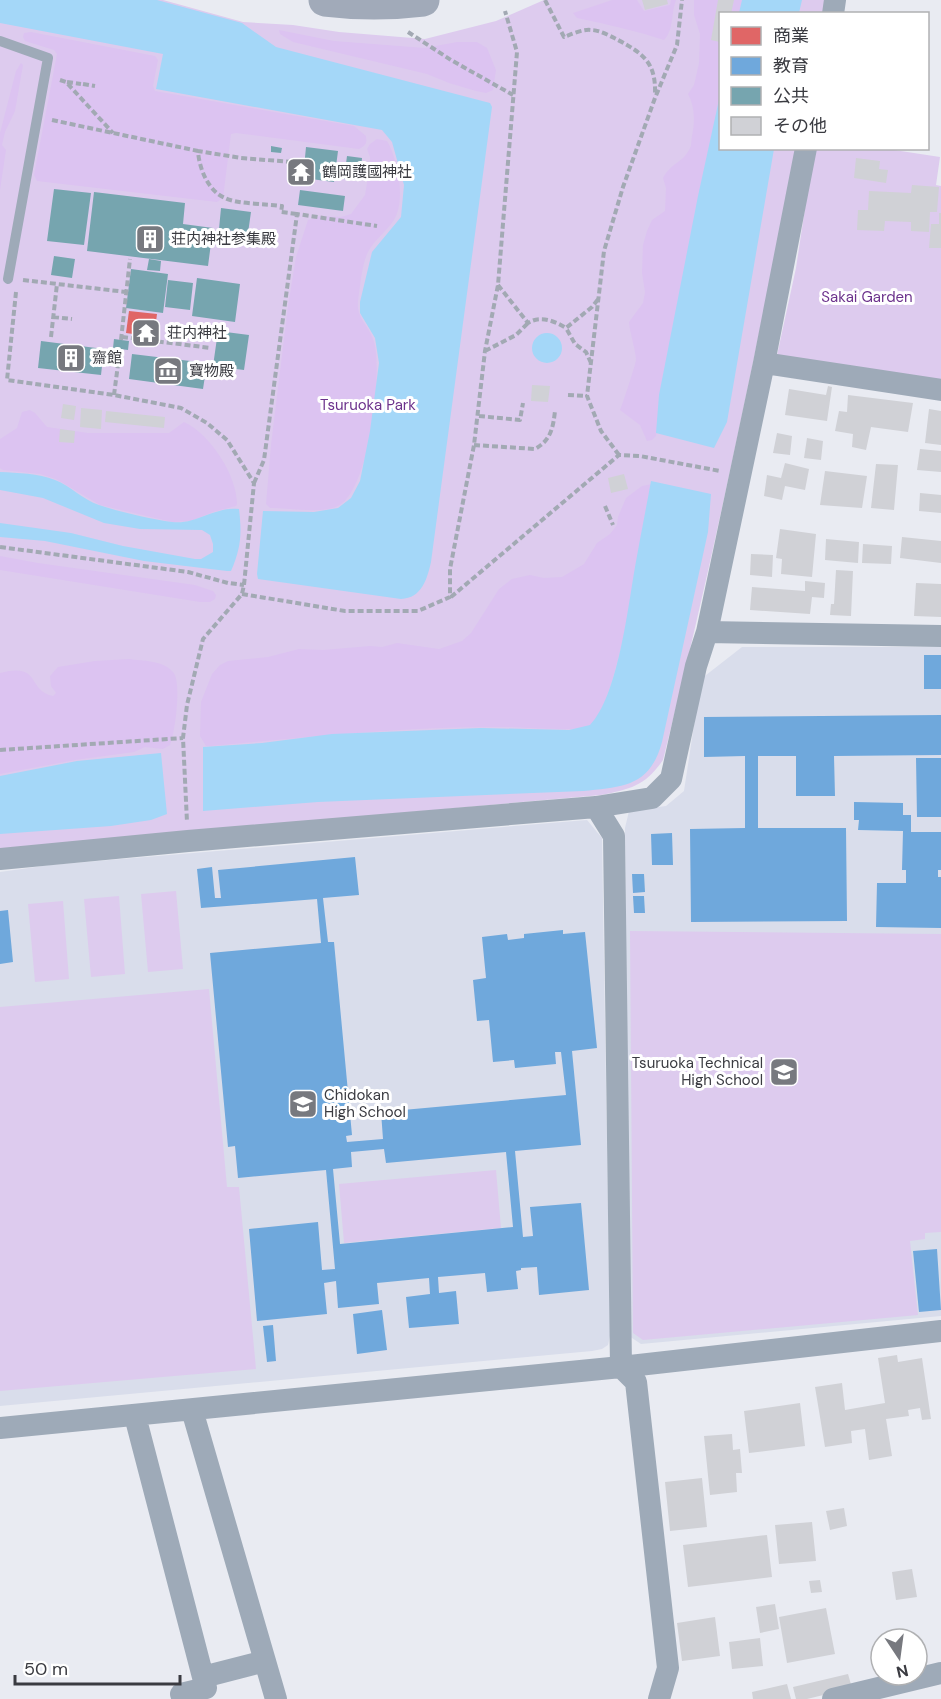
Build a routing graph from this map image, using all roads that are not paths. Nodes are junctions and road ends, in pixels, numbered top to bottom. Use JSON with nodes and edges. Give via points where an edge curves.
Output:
{"nodes":[{"id":1,"x":326,"y":0,"type":"edge"},
{"id":2,"x":423,"y":0,"type":"edge"},
{"id":3,"x":0,"y":41,"type":"edge"},
{"id":4,"x":806,"y":150,"type":"edge"},
{"id":5,"x":12,"y":279,"type":"road end"},
{"id":6,"x":764,"y":363,"type":"junction"},
{"id":7,"x":941,"y":390,"type":"edge"},
{"id":8,"x":707,"y":632,"type":"junction"},
{"id":9,"x":941,"y":636,"type":"edge"},
{"id":10,"x":596,"y":807,"type":"junction"},
{"id":11,"x":0,"y":859,"type":"edge"},
{"id":12,"x":941,"y":1331,"type":"edge"},
{"id":13,"x":621,"y":1366,"type":"junction"},
{"id":14,"x":192,"y":1410,"type":"junction"},
{"id":15,"x":135,"y":1416,"type":"junction"},
{"id":16,"x":0,"y":1428,"type":"edge"},
{"id":17,"x":265,"y":1661,"type":"junction"},
{"id":18,"x":941,"y":1673,"type":"edge"},
{"id":19,"x":203,"y":1677,"type":"junction"},
{"id":20,"x":183,"y":1699,"type":"edge"},
{"id":21,"x":276,"y":1699,"type":"edge"},
{"id":22,"x":659,"y":1699,"type":"edge"},
{"id":23,"x":833,"y":1699,"type":"edge"}],
"edges":[{"from":1,"to":2,"type":"main road"},
{"from":3,"to":5,"type":"lane","via":[[48,58]]},
{"from":4,"to":6,"type":"street"},
{"from":6,"to":7,"type":"street"},
{"from":6,"to":8,"type":"street"},
{"from":8,"to":9,"type":"street"},
{"from":8,"to":10,"type":"street","via":[[671,779],[652,798]]},
{"from":10,"to":11,"type":"street"},
{"from":10,"to":13,"type":"street","via":[[614,836]]},
{"from":12,"to":13,"type":"street"},
{"from":13,"to":14,"type":"street"},
{"from":13,"to":22,"type":"street","via":[[636,1382],[668,1668]]},
{"from":14,"to":15,"type":"street"},
{"from":14,"to":17,"type":"street"},
{"from":15,"to":16,"type":"street"},
{"from":15,"to":19,"type":"street"},
{"from":17,"to":19,"type":"street"},
{"from":17,"to":21,"type":"street"},
{"from":18,"to":23,"type":"street"},
{"from":19,"to":20,"type":"street","via":[[206,1688],[181,1694]]}]}
